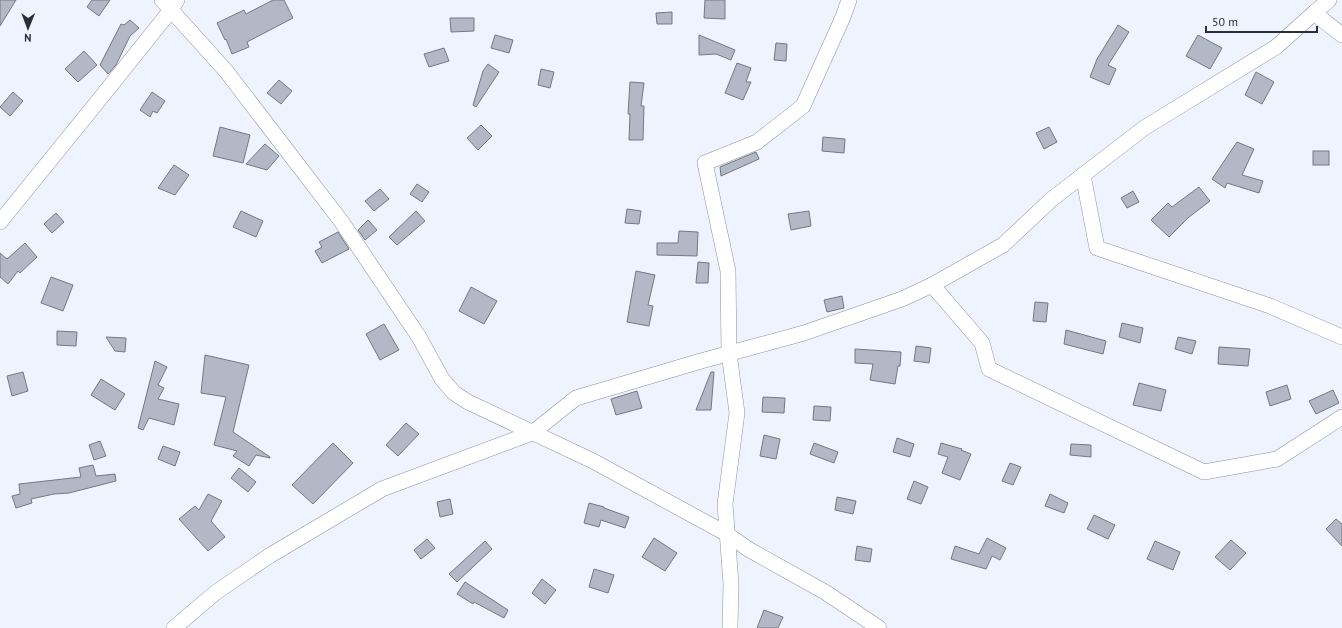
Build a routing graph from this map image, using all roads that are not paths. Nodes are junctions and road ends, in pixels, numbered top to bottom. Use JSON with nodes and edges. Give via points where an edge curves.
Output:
{"nodes":[{"id":1,"x":849,"y":0,"type":"edge"},
{"id":2,"x":1329,"y":0,"type":"edge"},
{"id":3,"x":170,"y":3,"type":"edge"},
{"id":4,"x":1314,"y":13,"type":"junction"},
{"id":5,"x":1342,"y":35,"type":"edge"},
{"id":6,"x":1083,"y":175,"type":"junction"},
{"id":7,"x":0,"y":222,"type":"edge"},
{"id":8,"x":932,"y":286,"type":"junction"},
{"id":9,"x":1342,"y":336,"type":"edge"},
{"id":10,"x":729,"y":353,"type":"junction"},
{"id":11,"x":1342,"y":418,"type":"edge"},
{"id":12,"x":532,"y":432,"type":"junction"},
{"id":13,"x":727,"y":534,"type":"junction"},
{"id":14,"x":174,"y":628,"type":"edge"},
{"id":15,"x":730,"y":628,"type":"edge"},
{"id":16,"x":879,"y":628,"type":"edge"}],
"edges":[{"from":1,"to":10,"type":"street","via":[[803,106],[756,142],[705,163],[728,271]]},
{"from":2,"to":4,"type":"street"},
{"from":3,"to":7,"type":"street","via":[[103,96]]},
{"from":3,"to":12,"type":"street","via":[[226,71],[341,221],[419,337],[442,379],[454,393],[468,402]]},
{"from":4,"to":5,"type":"street"},
{"from":4,"to":6,"type":"street","via":[[1276,47],[1144,128]]},
{"from":6,"to":8,"type":"street","via":[[1052,199],[1003,245]]},
{"from":6,"to":9,"type":"street","via":[[1097,248],[1270,306]]},
{"from":8,"to":10,"type":"street","via":[[902,300],[804,333]]},
{"from":8,"to":11,"type":"street","via":[[982,343],[989,368],[1204,472],[1277,459]]},
{"from":10,"to":12,"type":"street","via":[[576,398]]},
{"from":10,"to":13,"type":"street","via":[[737,413],[724,504]]},
{"from":12,"to":13,"type":"street"},
{"from":12,"to":14,"type":"street","via":[[382,489],[269,556],[215,593]]},
{"from":13,"to":15,"type":"street","via":[[731,584]]},
{"from":13,"to":16,"type":"street","via":[[825,592]]}]}
